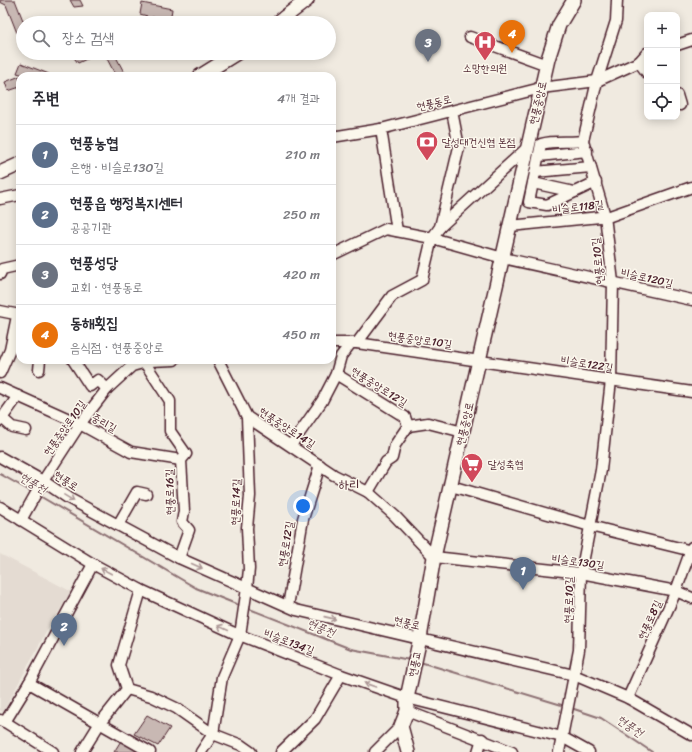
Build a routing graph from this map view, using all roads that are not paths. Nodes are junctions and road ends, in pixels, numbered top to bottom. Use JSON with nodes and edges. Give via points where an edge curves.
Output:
{"nodes":[{"id":1,"x":574,"y":0,"type":"edge"},
{"id":2,"x":617,"y":0,"type":"edge"},
{"id":3,"x":302,"y":1,"type":"edge"},
{"id":4,"x":285,"y":16,"type":"edge"},
{"id":5,"x":470,"y":37,"type":"dead end"},
{"id":6,"x":692,"y":40,"type":"edge"},
{"id":7,"x":680,"y":44,"type":"edge"},
{"id":8,"x":644,"y":56,"type":"edge"},
{"id":9,"x":226,"y":60,"type":"edge"},
{"id":10,"x":639,"y":62,"type":"junction"},
{"id":11,"x":546,"y":65,"type":"junction"},
{"id":12,"x":644,"y":69,"type":"edge"},
{"id":13,"x":206,"y":72,"type":"edge"},
{"id":14,"x":597,"y":82,"type":"junction"},
{"id":15,"x":541,"y":88,"type":"junction"},
{"id":16,"x":452,"y":111,"type":"junction"},
{"id":17,"x":381,"y":129,"type":"junction"},
{"id":18,"x":336,"y":137,"type":"edge"},
{"id":19,"x":585,"y":146,"type":"junction"},
{"id":20,"x":528,"y":148,"type":"junction"},
{"id":21,"x":16,"y":166,"type":"edge"},
{"id":22,"x":591,"y":167,"type":"junction"},
{"id":23,"x":0,"y":173,"type":"edge"},
{"id":24,"x":534,"y":178,"type":"junction"},
{"id":25,"x":596,"y":182,"type":"junction"},
{"id":26,"x":692,"y":187,"type":"edge"},
{"id":27,"x":574,"y":192,"type":"junction"},
{"id":28,"x":16,"y":196,"type":"edge"},
{"id":29,"x":0,"y":198,"type":"edge"},
{"id":30,"x":605,"y":216,"type":"junction"},
{"id":31,"x":440,"y":226,"type":"junction"},
{"id":32,"x":510,"y":226,"type":"junction"},
{"id":33,"x":397,"y":231,"type":"junction"},
{"id":34,"x":432,"y":238,"type":"junction"},
{"id":35,"x":336,"y":253,"type":"edge"},
{"id":36,"x":503,"y":258,"type":"junction"},
{"id":37,"x":16,"y":266,"type":"edge"},
{"id":38,"x":0,"y":274,"type":"edge"},
{"id":39,"x":613,"y":282,"type":"junction"},
{"id":40,"x":692,"y":300,"type":"edge"},
{"id":41,"x":0,"y":311,"type":"edge"},
{"id":42,"x":16,"y":315,"type":"edge"},
{"id":43,"x":16,"y":327,"type":"edge"},
{"id":44,"x":336,"y":343,"type":"edge"},
{"id":45,"x":354,"y":343,"type":"junction"},
{"id":46,"x":479,"y":360,"type":"junction"},
{"id":47,"x":76,"y":364,"type":"edge"},
{"id":48,"x":130,"y":364,"type":"edge"},
{"id":49,"x":151,"y":364,"type":"edge"},
{"id":50,"x":220,"y":364,"type":"edge"},
{"id":51,"x":0,"y":373,"type":"edge"},
{"id":52,"x":336,"y":374,"type":"junction"},
{"id":53,"x":611,"y":380,"type":"junction"},
{"id":54,"x":0,"y":388,"type":"edge"},
{"id":55,"x":107,"y":389,"type":"junction"},
{"id":56,"x":692,"y":392,"type":"edge"},
{"id":57,"x":18,"y":396,"type":"junction"},
{"id":58,"x":247,"y":417,"type":"junction"},
{"id":59,"x":1,"y":420,"type":"edge"},
{"id":60,"x":80,"y":424,"type":"junction"},
{"id":61,"x":408,"y":426,"type":"junction"},
{"id":62,"x":26,"y":430,"type":"dead end"},
{"id":63,"x":463,"y":432,"type":"junction"},
{"id":64,"x":291,"y":445,"type":"junction"},
{"id":65,"x":0,"y":457,"type":"edge"},
{"id":66,"x":181,"y":460,"type":"junction"},
{"id":67,"x":320,"y":465,"type":"junction"},
{"id":68,"x":43,"y":481,"type":"junction"},
{"id":69,"x":450,"y":486,"type":"junction"},
{"id":70,"x":368,"y":492,"type":"junction"},
{"id":71,"x":146,"y":494,"type":"dead end"},
{"id":72,"x":0,"y":507,"type":"edge"},
{"id":73,"x":21,"y":520,"type":"junction"},
{"id":74,"x":118,"y":525,"type":"junction"},
{"id":75,"x":590,"y":526,"type":"junction"},
{"id":76,"x":691,"y":550,"type":"edge"},
{"id":77,"x":434,"y":557,"type":"junction"},
{"id":78,"x":179,"y":558,"type":"junction"},
{"id":79,"x":92,"y":564,"type":"junction"},
{"id":80,"x":581,"y":573,"type":"junction"},
{"id":81,"x":247,"y":588,"type":"junction"},
{"id":82,"x":141,"y":590,"type":"junction"},
{"id":83,"x":676,"y":591,"type":"junction"},
{"id":84,"x":692,"y":598,"type":"edge"},
{"id":85,"x":288,"y":606,"type":"junction"},
{"id":86,"x":240,"y":635,"type":"junction"},
{"id":87,"x":420,"y":638,"type":"junction"},
{"id":88,"x":341,"y":675,"type":"junction"},
{"id":89,"x":574,"y":675,"type":"junction"},
{"id":90,"x":29,"y":683,"type":"junction"},
{"id":91,"x":127,"y":689,"type":"junction"},
{"id":92,"x":628,"y":698,"type":"junction"},
{"id":93,"x":408,"y":700,"type":"junction"},
{"id":94,"x":2,"y":721,"type":"edge"},
{"id":95,"x":100,"y":723,"type":"junction"},
{"id":96,"x":401,"y":726,"type":"junction"},
{"id":97,"x":213,"y":734,"type":"junction"},
{"id":98,"x":692,"y":735,"type":"edge"},
{"id":99,"x":562,"y":737,"type":"junction"},
{"id":100,"x":482,"y":739,"type":"junction"},
{"id":101,"x":53,"y":752,"type":"edge"},
{"id":102,"x":82,"y":752,"type":"edge"},
{"id":103,"x":150,"y":752,"type":"edge"},
{"id":104,"x":201,"y":752,"type":"edge"},
{"id":105,"x":251,"y":752,"type":"edge"},
{"id":106,"x":281,"y":752,"type":"edge"},
{"id":107,"x":375,"y":752,"type":"edge"},
{"id":108,"x":408,"y":752,"type":"edge"},
{"id":109,"x":478,"y":752,"type":"edge"},
{"id":110,"x":512,"y":752,"type":"edge"},
{"id":111,"x":559,"y":752,"type":"edge"},
{"id":112,"x":589,"y":752,"type":"edge"}],
"edges":[{"from":1,"to":11,"type":"main road","name":"현풍중앙로","via":[[559,25]]},
{"from":2,"to":14,"type":"street","name":"현풍로10길","via":[[614,27]]},
{"from":3,"to":4,"type":"main road"},
{"from":5,"to":11,"type":"street"},
{"from":6,"to":7,"type":"street"},
{"from":8,"to":10,"type":"street"},
{"from":9,"to":13,"type":"main road"},
{"from":10,"to":12,"type":"street"},
{"from":10,"to":14,"type":"street","name":"현풍동로"},
{"from":11,"to":15,"type":"main road","name":"현풍중앙로"},
{"from":14,"to":15,"type":"street","name":"현풍동로"},
{"from":14,"to":19,"type":"street","name":"현풍로10길"},
{"from":15,"to":16,"type":"street","name":"현풍동로"},
{"from":15,"to":20,"type":"main road","name":"현풍중앙로"},
{"from":16,"to":17,"type":"street","name":"현풍동로"},
{"from":16,"to":31,"type":"street","via":[[459,147]]},
{"from":17,"to":18,"type":"street","name":"현풍동로"},
{"from":17,"to":33,"type":"street"},
{"from":19,"to":22,"type":"street","name":"현풍로10길"},
{"from":19,"to":24,"type":"street","via":[[539,156]]},
{"from":20,"to":31,"type":"street"},
{"from":20,"to":32,"type":"main road","name":"현풍중앙로"},
{"from":21,"to":23,"type":"main road"},
{"from":22,"to":24,"type":"street"},
{"from":22,"to":25,"type":"street","name":"현풍로10길"},
{"from":24,"to":27,"type":"street"},
{"from":24,"to":27,"type":"street","via":[[529,202],[547,205]]},
{"from":25,"to":27,"type":"street"},
{"from":25,"to":30,"type":"street","name":"현풍로10길"},
{"from":26,"to":30,"type":"street","name":"비슬로118길"},
{"from":28,"to":29,"type":"street"},
{"from":30,"to":32,"type":"street","name":"비슬로118길"},
{"from":30,"to":39,"type":"street","name":"현풍로10길"},
{"from":31,"to":34,"type":"street"},
{"from":32,"to":36,"type":"main road","name":"현풍중앙로"},
{"from":33,"to":34,"type":"street"},
{"from":33,"to":35,"type":"street","via":[[386,229]]},
{"from":34,"to":36,"type":"street"},
{"from":34,"to":45,"type":"street","via":[[422,280],[392,296]]},
{"from":36,"to":39,"type":"street","name":"비슬로120길"},
{"from":36,"to":46,"type":"main road","name":"현풍중앙로"},
{"from":37,"to":38,"type":"street","via":[[2,269]]},
{"from":39,"to":40,"type":"street","name":"비슬로120길"},
{"from":39,"to":53,"type":"street","name":"현풍로10길"},
{"from":41,"to":42,"type":"street"},
{"from":43,"to":51,"type":"street"},
{"from":44,"to":45,"type":"street","name":"현풍중앙로10길"},
{"from":45,"to":46,"type":"street","name":"현풍중앙로10길"},
{"from":45,"to":52,"type":"street","via":[[341,356]]},
{"from":46,"to":53,"type":"street","name":"비슬로122길"},
{"from":46,"to":63,"type":"main road","name":"현풍중앙로"},
{"from":47,"to":55,"type":"street","name":"현풍중앙로10길","via":[[90,386],[98,380]]},
{"from":48,"to":55,"type":"street","name":"현풍중앙로10길"},
{"from":49,"to":66,"type":"street","name":"현풍로16길","via":[[170,401],[170,431],[186,454]]},
{"from":50,"to":58,"type":"street","name":"현풍중앙로14길"},
{"from":52,"to":61,"type":"street","name":"현풍중앙로12길","via":[[406,417]]},
{"from":52,"to":64,"type":"street","name":"현풍중앙로12길","via":[[322,401]]},
{"from":53,"to":56,"type":"street","name":"비슬로122길"},
{"from":53,"to":75,"type":"street","name":"현풍로10길","via":[[601,470]]},
{"from":54,"to":57,"type":"street","name":"중리길"},
{"from":55,"to":60,"type":"street","name":"현풍중앙로10길"},
{"from":57,"to":59,"type":"street"},
{"from":57,"to":60,"type":"street","name":"중리길"},
{"from":58,"to":64,"type":"street","name":"현풍중앙로14길"},
{"from":58,"to":81,"type":"street","name":"현풍로14길","via":[[250,496]]},
{"from":59,"to":62,"type":"street","via":[[12,427]]},
{"from":60,"to":66,"type":"street","name":"중리길","via":[[131,452]]},
{"from":60,"to":68,"type":"street","name":"현풍중앙로10길"},
{"from":61,"to":63,"type":"street","via":[[428,423]]},
{"from":61,"to":70,"type":"street","via":[[395,445],[392,458],[386,462]]},
{"from":63,"to":69,"type":"main road","name":"현풍중앙로"},
{"from":64,"to":67,"type":"street","name":"현풍중앙로14길"},
{"from":65,"to":68,"type":"street","name":"현풍로"},
{"from":66,"to":78,"type":"street","name":"현풍로16길","via":[[184,512],[182,522],[189,530]]},
{"from":67,"to":70,"type":"street","name":"현풍중앙로14길"},
{"from":67,"to":85,"type":"street","name":"현풍로12길","via":[[303,519]]},
{"from":68,"to":73,"type":"street","name":"현풍중앙로10길"},
{"from":68,"to":74,"type":"street","name":"현풍로","one_way":true,"via":[[68,498]]},
{"from":69,"to":75,"type":"street"},
{"from":69,"to":77,"type":"main road","name":"현풍중앙로"},
{"from":70,"to":77,"type":"street","name":"현풍중앙로14길"},
{"from":71,"to":74,"type":"street","via":[[138,492]]},
{"from":72,"to":73,"type":"street","name":"비슬로134길"},
{"from":73,"to":79,"type":"street","name":"비슬로134길"},
{"from":74,"to":78,"type":"street","name":"현풍로"},
{"from":75,"to":76,"type":"street","name":"현풍로8길"},
{"from":75,"to":80,"type":"street","name":"현풍로10길"},
{"from":76,"to":83,"type":"street","name":"현풍로8길"},
{"from":77,"to":80,"type":"street","name":"비슬로130길"},
{"from":77,"to":87,"type":"main road","name":"현풍중앙로"},
{"from":78,"to":81,"type":"street","name":"현풍로","one_way":true},
{"from":82,"to":79,"type":"street","name":"비슬로134길","one_way":true},
{"from":79,"to":90,"type":"street"},
{"from":80,"to":83,"type":"street","name":"비슬로130길"},
{"from":80,"to":89,"type":"street","name":"현풍로10길","via":[[579,650]]},
{"from":81,"to":85,"type":"street","name":"현풍로"},
{"from":81,"to":86,"type":"street","name":"현풍로14길"},
{"from":86,"to":82,"type":"street","name":"비슬로134길","one_way":true},
{"from":82,"to":91,"type":"street","via":[[119,665]]},
{"from":83,"to":84,"type":"street","name":"비슬로130길"},
{"from":83,"to":92,"type":"street","name":"현풍로8길"},
{"from":85,"to":87,"type":"street","name":"현풍로","one_way":true,"via":[[296,610]]},
{"from":86,"to":88,"type":"street","name":"비슬로134길"},
{"from":86,"to":97,"type":"street","name":"현풍로14길","via":[[222,677]]},
{"from":87,"to":89,"type":"street","name":"현풍로"},
{"from":87,"to":93,"type":"main road","name":"현풍교"},
{"from":93,"to":88,"type":"street","name":"비슬로134길","one_way":true},
{"from":88,"to":106,"type":"street","via":[[315,719]]},
{"from":89,"to":92,"type":"street","name":"현풍로"},
{"from":89,"to":99,"type":"street","name":"현풍로10길"},
{"from":90,"to":94,"type":"street"},
{"from":90,"to":95,"type":"street"},
{"from":91,"to":95,"type":"street"},
{"from":91,"to":97,"type":"street","via":[[151,696],[176,708]]},
{"from":92,"to":98,"type":"street","name":"현풍로"},
{"from":93,"to":96,"type":"main road"},
{"from":93,"to":99,"type":"street","name":"비슬로134길"},
{"from":93,"to":100,"type":"street"},
{"from":94,"to":101,"type":"street"},
{"from":95,"to":102,"type":"street"},
{"from":95,"to":103,"type":"street"},
{"from":96,"to":107,"type":"street"},
{"from":96,"to":108,"type":"main road"},
{"from":97,"to":104,"type":"street"},
{"from":97,"to":105,"type":"street","via":[[241,745]]},
{"from":99,"to":111,"type":"street","name":"현풍로10길"},
{"from":99,"to":112,"type":"street","name":"비슬로134길"},
{"from":100,"to":109,"type":"street"},
{"from":100,"to":110,"type":"street"}]}
